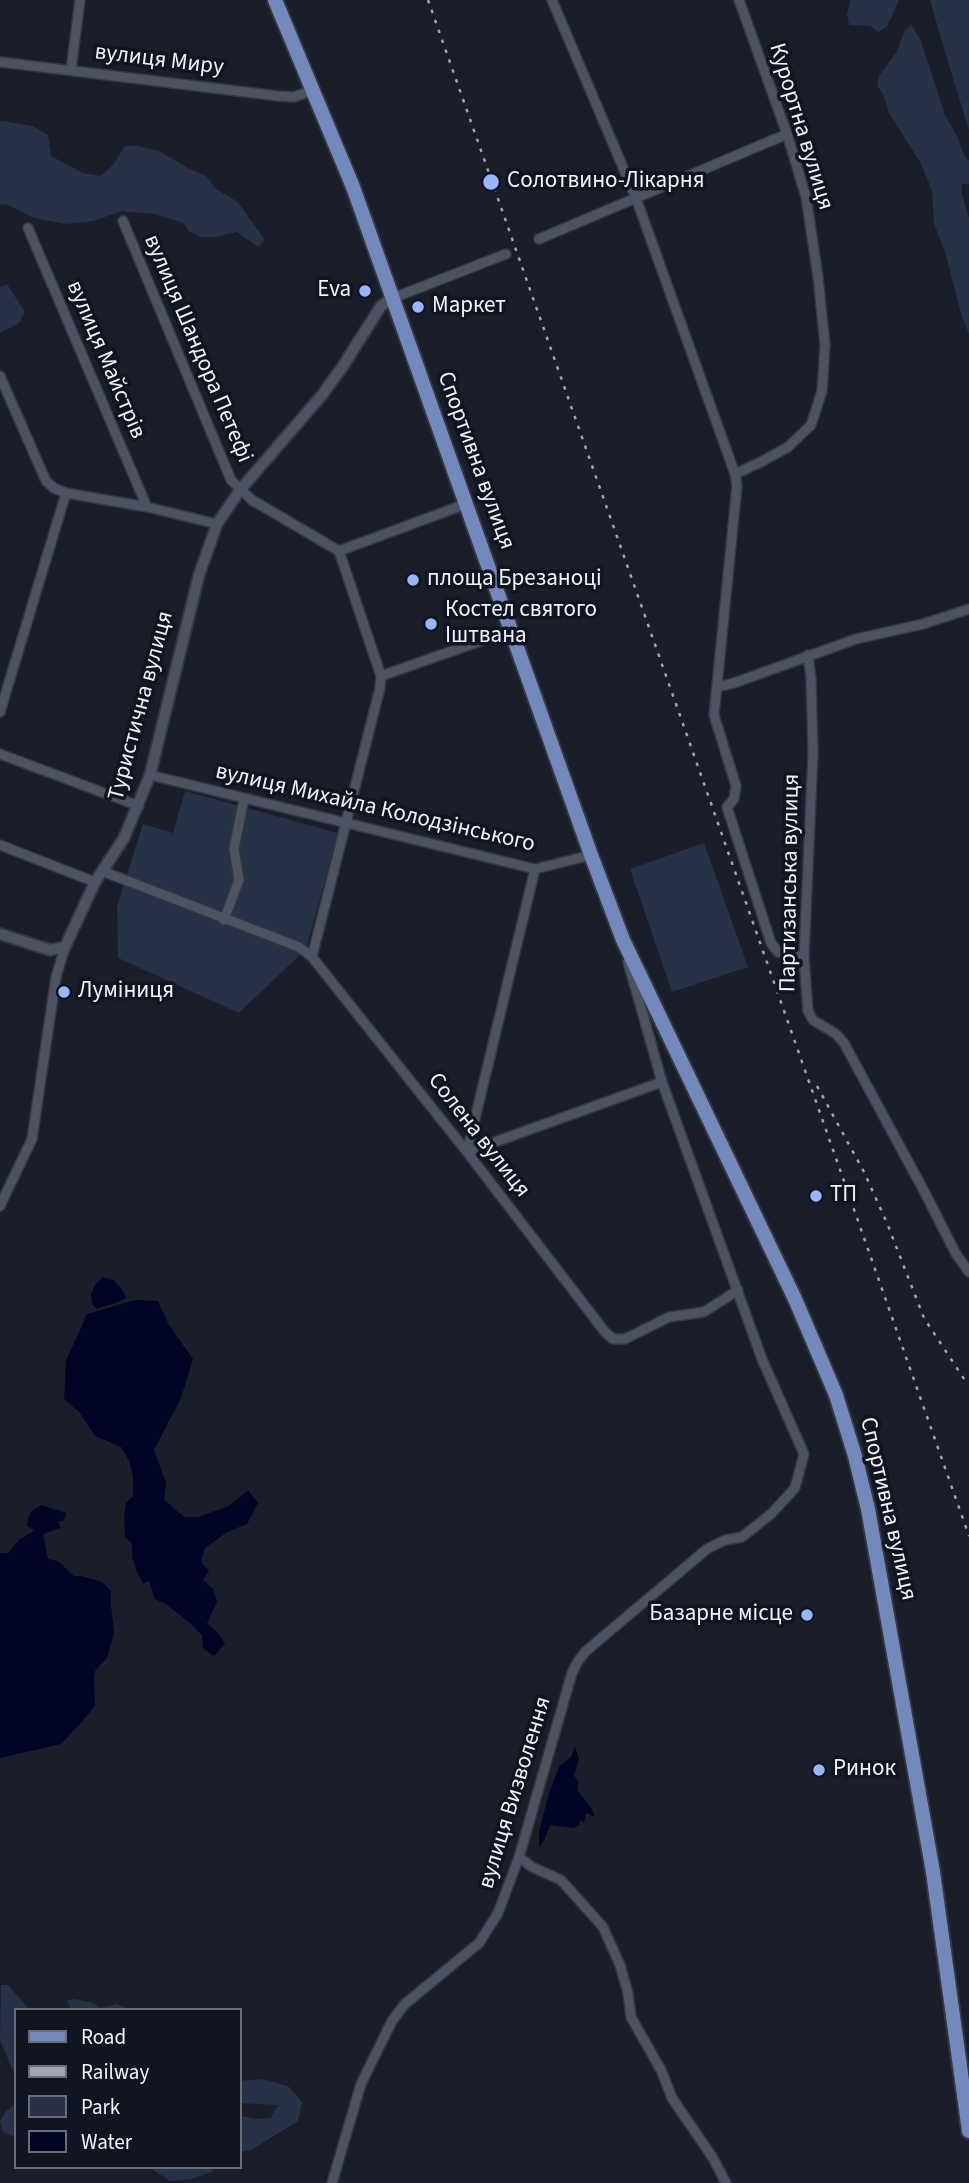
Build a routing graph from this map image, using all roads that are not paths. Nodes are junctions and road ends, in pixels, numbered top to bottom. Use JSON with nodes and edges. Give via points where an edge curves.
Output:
{"nodes":[{"id":1,"x":80,"y":0,"type":"edge"},
{"id":2,"x":275,"y":0,"type":"edge"},
{"id":3,"x":552,"y":0,"type":"edge"},
{"id":4,"x":739,"y":0,"type":"edge"},
{"id":5,"x":0,"y":62,"type":"edge"},
{"id":6,"x":71,"y":70,"type":"junction"},
{"id":7,"x":313,"y":90,"type":"junction"},
{"id":8,"x":787,"y":134,"type":"junction"},
{"id":9,"x":636,"y":198,"type":"junction"},
{"id":10,"x":123,"y":221,"type":"dead end"},
{"id":11,"x":28,"y":228,"type":"dead end"},
{"id":12,"x":539,"y":239,"type":"dead end"},
{"id":13,"x":506,"y":254,"type":"dead end"},
{"id":14,"x":393,"y":298,"type":"junction"},
{"id":15,"x":0,"y":376,"type":"edge"},
{"id":16,"x":2,"y":388,"type":"edge"},
{"id":17,"x":735,"y":474,"type":"junction"},
{"id":18,"x":240,"y":490,"type":"junction"},
{"id":19,"x":66,"y":493,"type":"junction"},
{"id":20,"x":466,"y":504,"type":"junction"},
{"id":21,"x":147,"y":507,"type":"junction"},
{"id":22,"x":217,"y":524,"type":"junction"},
{"id":23,"x":339,"y":551,"type":"junction"},
{"id":24,"x":969,"y":609,"type":"edge"},
{"id":25,"x":512,"y":630,"type":"junction"},
{"id":26,"x":808,"y":655,"type":"junction"},
{"id":27,"x":382,"y":676,"type":"junction"},
{"id":28,"x":717,"y":687,"type":"junction"},
{"id":29,"x":0,"y":712,"type":"edge"},
{"id":30,"x":0,"y":754,"type":"edge"},
{"id":31,"x":150,"y":775,"type":"junction"},
{"id":32,"x":244,"y":799,"type":"junction"},
{"id":33,"x":139,"y":806,"type":"junction"},
{"id":34,"x":346,"y":824,"type":"junction"},
{"id":35,"x":0,"y":845,"type":"edge"},
{"id":36,"x":591,"y":855,"type":"junction"},
{"id":37,"x":535,"y":869,"type":"junction"},
{"id":38,"x":102,"y":871,"type":"junction"},
{"id":39,"x":94,"y":882,"type":"junction"},
{"id":40,"x":224,"y":920,"type":"junction"},
{"id":41,"x":0,"y":934,"type":"edge"},
{"id":42,"x":623,"y":940,"type":"junction"},
{"id":43,"x":65,"y":947,"type":"junction"},
{"id":44,"x":312,"y":957,"type":"junction"},
{"id":45,"x":804,"y":957,"type":"junction"},
{"id":46,"x":662,"y":1082,"type":"junction"},
{"id":47,"x":467,"y":1152,"type":"junction"},
{"id":48,"x":0,"y":1206,"type":"edge"},
{"id":49,"x":969,"y":1272,"type":"edge"},
{"id":50,"x":738,"y":1290,"type":"junction"},
{"id":51,"x":800,"y":1467,"type":"joint"},
{"id":52,"x":519,"y":1857,"type":"junction"},
{"id":53,"x":969,"y":2131,"type":"edge"},
{"id":54,"x":332,"y":2183,"type":"edge"},
{"id":55,"x":726,"y":2183,"type":"edge"}],
"edges":[{"from":1,"to":6,"type":"street"},
{"from":2,"to":7,"type":"main road","name":"Спортивна вулиця"},
{"from":3,"to":9,"type":"street"},
{"from":4,"to":8,"type":"street","name":"Курортна вулиця"},
{"from":5,"to":6,"type":"street","name":"вулиця Миру"},
{"from":6,"to":7,"type":"street","name":"вулиця Миру","via":[[278,96],[293,97]]},
{"from":7,"to":14,"type":"main road","name":"Спортивна вулиця"},
{"from":8,"to":9,"type":"street"},
{"from":8,"to":17,"type":"street","name":"Курортна вулиця","via":[[806,197],[818,277],[825,345],[822,391],[811,425],[788,447]]},
{"from":9,"to":12,"type":"street"},
{"from":9,"to":17,"type":"street"},
{"from":10,"to":18,"type":"street","name":"вулиця Шандора Петефі","via":[[231,480]]},
{"from":11,"to":21,"type":"street","name":"вулиця Майстрів"},
{"from":13,"to":14,"type":"street"},
{"from":14,"to":18,"type":"street","name":"Туристична вулиця","via":[[381,306],[322,395]]},
{"from":14,"to":20,"type":"main road","name":"Спортивна вулиця"},
{"from":15,"to":16,"type":"street"},
{"from":16,"to":19,"type":"street","via":[[47,481]]},
{"from":17,"to":28,"type":"street"},
{"from":18,"to":22,"type":"street","name":"Туристична вулиця"},
{"from":18,"to":23,"type":"street"},
{"from":19,"to":21,"type":"street"},
{"from":19,"to":29,"type":"street"},
{"from":20,"to":23,"type":"street"},
{"from":20,"to":25,"type":"main road","name":"Спортивна вулиця"},
{"from":21,"to":22,"type":"street"},
{"from":22,"to":31,"type":"street","name":"Туристична вулиця","via":[[199,575]]},
{"from":23,"to":27,"type":"street"},
{"from":24,"to":26,"type":"street"},
{"from":25,"to":27,"type":"street"},
{"from":25,"to":36,"type":"main road","name":"Спортивна вулиця"},
{"from":26,"to":28,"type":"street"},
{"from":26,"to":45,"type":"street","name":"Партизанська вулиця","via":[[813,753]]},
{"from":27,"to":34,"type":"street"},
{"from":28,"to":45,"type":"street","via":[[714,715],[736,786],[727,807],[773,948]]},
{"from":30,"to":33,"type":"street"},
{"from":31,"to":32,"type":"street","name":"вулиця Михайла Колодзінського"},
{"from":31,"to":33,"type":"street","name":"Туристична вулиця"},
{"from":32,"to":34,"type":"street","name":"вулиця Михайла Колодзінського"},
{"from":32,"to":40,"type":"street","via":[[234,849],[239,880]]},
{"from":33,"to":38,"type":"street","name":"Туристична вулиця"},
{"from":34,"to":37,"type":"street","name":"вулиця Михайла Колодзінського"},
{"from":34,"to":44,"type":"street"},
{"from":35,"to":39,"type":"street"},
{"from":36,"to":37,"type":"street","name":"вулиця Михайла Колодзінського"},
{"from":36,"to":42,"type":"main road","name":"Спортивна вулиця"},
{"from":37,"to":47,"type":"street"},
{"from":38,"to":39,"type":"street","name":"Туристична вулиця"},
{"from":38,"to":40,"type":"street"},
{"from":39,"to":43,"type":"street","name":"Туристична вулиця"},
{"from":40,"to":44,"type":"street","via":[[299,947]]},
{"from":41,"to":43,"type":"street","via":[[50,950]]},
{"from":42,"to":46,"type":"street","name":"Спортивна вулиця"},
{"from":42,"to":53,"type":"main road","name":"Спортивна вулиця","via":[[795,1299],[836,1395],[855,1456],[933,1872]]},
{"from":43,"to":48,"type":"street","name":"Туристична вулиця","via":[[56,977],[32,1139]]},
{"from":44,"to":47,"type":"street","name":"Солена вулиця"},
{"from":45,"to":49,"type":"street","name":"Партизанська вулиця","via":[[808,1011],[844,1043]]},
{"from":46,"to":47,"type":"street"},
{"from":46,"to":50,"type":"street","name":"Спортивна вулиця"},
{"from":47,"to":50,"type":"street","name":"Солена вулиця","via":[[613,1339],[625,1339],[669,1317],[705,1312]]},
{"from":50,"to":51,"type":"street","name":"Спортивна вулиця","via":[[804,1454]]},
{"from":51,"to":52,"type":"street","name":"вулиця Визволення","via":[[795,1488],[771,1514],[742,1537],[708,1549],[578,1661]]},
{"from":52,"to":54,"type":"street","name":"вулиця Визволення","via":[[498,1913],[479,1943],[414,1996],[392,2021],[362,2084]]},
{"from":52,"to":55,"type":"street","via":[[561,1880],[603,1927],[620,1965],[631,2017],[672,2098]]}]}
